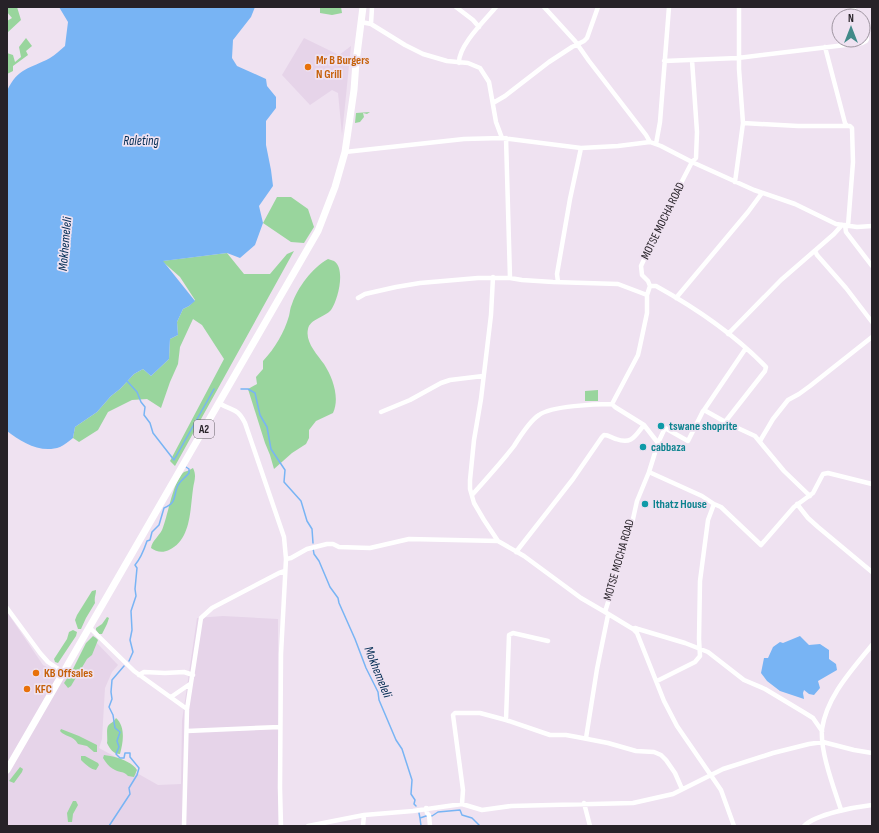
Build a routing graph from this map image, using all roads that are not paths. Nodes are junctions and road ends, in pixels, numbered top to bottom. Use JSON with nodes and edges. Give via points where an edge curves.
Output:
{"nodes":[{"id":1,"x":363,"y":7,"type":"edge"},
{"id":2,"x":372,"y":7,"type":"edge"},
{"id":3,"x":456,"y":7,"type":"edge"},
{"id":4,"x":496,"y":7,"type":"edge"},
{"id":5,"x":544,"y":7,"type":"edge"},
{"id":6,"x":598,"y":7,"type":"edge"},
{"id":7,"x":669,"y":7,"type":"edge"},
{"id":8,"x":739,"y":7,"type":"edge"},
{"id":9,"x":361,"y":22,"type":"junction"},
{"id":10,"x":371,"y":24,"type":"junction"},
{"id":11,"x":479,"y":27,"type":"junction"},
{"id":12,"x":577,"y":45,"type":"junction"},
{"id":13,"x":831,"y":46,"type":"edge"},
{"id":14,"x":825,"y":47,"type":"junction"},
{"id":15,"x":738,"y":58,"type":"junction"},
{"id":16,"x":692,"y":60,"type":"junction"},
{"id":17,"x":664,"y":61,"type":"junction"},
{"id":18,"x":459,"y":63,"type":"junction"},
{"id":19,"x":493,"y":103,"type":"junction"},
{"id":20,"x":743,"y":124,"type":"junction"},
{"id":21,"x":847,"y":126,"type":"junction"},
{"id":22,"x":504,"y":138,"type":"junction"},
{"id":23,"x":650,"y":142,"type":"junction"},
{"id":24,"x":656,"y":144,"type":"junction"},
{"id":25,"x":581,"y":148,"type":"junction"},
{"id":26,"x":345,"y":152,"type":"junction"},
{"id":27,"x":692,"y":162,"type":"junction"},
{"id":28,"x":735,"y":182,"type":"junction"},
{"id":29,"x":762,"y":193,"type":"junction"},
{"id":30,"x":845,"y":225,"type":"junction"},
{"id":31,"x":872,"y":226,"type":"edge"},
{"id":32,"x":815,"y":251,"type":"junction"},
{"id":33,"x":872,"y":266,"type":"edge"},
{"id":34,"x":493,"y":278,"type":"junction"},
{"id":35,"x":510,"y":278,"type":"junction"},
{"id":36,"x":558,"y":282,"type":"junction"},
{"id":37,"x":650,"y":286,"type":"junction"},
{"id":38,"x":647,"y":295,"type":"junction"},
{"id":39,"x":358,"y":298,"type":"dead end"},
{"id":40,"x":676,"y":298,"type":"junction"},
{"id":41,"x":872,"y":322,"type":"edge"},
{"id":42,"x":728,"y":334,"type":"junction"},
{"id":43,"x":872,"y":337,"type":"edge"},
{"id":44,"x":746,"y":348,"type":"junction"},
{"id":45,"x":483,"y":376,"type":"junction"},
{"id":46,"x":219,"y":403,"type":"junction"},
{"id":47,"x":612,"y":404,"type":"junction"},
{"id":48,"x":704,"y":410,"type":"junction"},
{"id":49,"x":381,"y":412,"type":"dead end"},
{"id":50,"x":725,"y":422,"type":"junction"},
{"id":51,"x":644,"y":425,"type":"junction"},
{"id":52,"x":760,"y":442,"type":"junction"},
{"id":53,"x":658,"y":443,"type":"junction"},
{"id":54,"x":650,"y":472,"type":"junction"},
{"id":55,"x":872,"y":484,"type":"edge"},
{"id":56,"x":472,"y":495,"type":"junction"},
{"id":57,"x":810,"y":496,"type":"junction"},
{"id":58,"x":714,"y":504,"type":"junction"},
{"id":59,"x":797,"y":504,"type":"junction"},
{"id":60,"x":498,"y":541,"type":"junction"},
{"id":61,"x":516,"y":552,"type":"junction"},
{"id":62,"x":286,"y":559,"type":"junction"},
{"id":63,"x":285,"y":571,"type":"junction"},
{"id":64,"x":872,"y":572,"type":"edge"},
{"id":65,"x":7,"y":608,"type":"edge"},
{"id":66,"x":607,"y":614,"type":"junction"},
{"id":67,"x":89,"y":627,"type":"junction"},
{"id":68,"x":633,"y":629,"type":"junction"},
{"id":69,"x":548,"y":642,"type":"dead end"},
{"id":70,"x":872,"y":645,"type":"edge"},
{"id":71,"x":700,"y":649,"type":"junction"},
{"id":72,"x":63,"y":672,"type":"junction"},
{"id":73,"x":139,"y":675,"type":"junction"},
{"id":74,"x":193,"y":675,"type":"junction"},
{"id":75,"x":657,"y":681,"type":"junction"},
{"id":76,"x":190,"y":684,"type":"junction"},
{"id":77,"x":171,"y":697,"type":"junction"},
{"id":78,"x":187,"y":708,"type":"junction"},
{"id":79,"x":506,"y":720,"type":"junction"},
{"id":80,"x":280,"y":727,"type":"junction"},
{"id":81,"x":187,"y":731,"type":"junction"},
{"id":82,"x":822,"y":731,"type":"junction"},
{"id":83,"x":586,"y":738,"type":"junction"},
{"id":84,"x":823,"y":742,"type":"junction"},
{"id":85,"x":872,"y":753,"type":"edge"},
{"id":86,"x":7,"y":770,"type":"edge"},
{"id":87,"x":710,"y":776,"type":"junction"},
{"id":88,"x":682,"y":789,"type":"junction"},
{"id":89,"x":584,"y":803,"type":"junction"},
{"id":90,"x":462,"y":804,"type":"junction"},
{"id":91,"x":872,"y":805,"type":"edge"},
{"id":92,"x":426,"y":808,"type":"junction"},
{"id":93,"x":841,"y":810,"type":"junction"},
{"id":94,"x":364,"y":815,"type":"junction"},
{"id":95,"x":184,"y":826,"type":"edge"},
{"id":96,"x":281,"y":826,"type":"edge"},
{"id":97,"x":308,"y":826,"type":"edge"},
{"id":98,"x":363,"y":826,"type":"edge"},
{"id":99,"x":430,"y":826,"type":"edge"},
{"id":100,"x":590,"y":826,"type":"edge"},
{"id":101,"x":734,"y":826,"type":"edge"},
{"id":102,"x":804,"y":826,"type":"edge"}],
"edges":[{"from":1,"to":9,"type":"main road","number":"A2"},
{"from":2,"to":10,"type":"street"},
{"from":3,"to":11,"type":"street"},
{"from":4,"to":11,"type":"street"},
{"from":5,"to":12,"type":"street"},
{"from":6,"to":12,"type":"street","via":[[587,38]]},
{"from":7,"to":17,"type":"street"},
{"from":8,"to":15,"type":"street"},
{"from":9,"to":10,"type":"street"},
{"from":9,"to":26,"type":"main road","number":"A2"},
{"from":10,"to":18,"type":"street","via":[[423,54]]},
{"from":11,"to":18,"type":"street","via":[[463,50]]},
{"from":12,"to":19,"type":"street"},
{"from":12,"to":23,"type":"street"},
{"from":13,"to":14,"type":"street"},
{"from":14,"to":15,"type":"street"},
{"from":14,"to":21,"type":"street"},
{"from":15,"to":16,"type":"street"},
{"from":15,"to":20,"type":"street"},
{"from":16,"to":17,"type":"street"},
{"from":16,"to":27,"type":"street","via":[[697,132],[696,158]]},
{"from":17,"to":24,"type":"street"},
{"from":18,"to":19,"type":"street","via":[[468,63],[480,68],[489,82]]},
{"from":19,"to":22,"type":"street","via":[[496,122]]},
{"from":20,"to":21,"type":"street"},
{"from":20,"to":28,"type":"street"},
{"from":21,"to":30,"type":"street","via":[[852,128],[853,162]]},
{"from":22,"to":25,"type":"street"},
{"from":22,"to":26,"type":"street","via":[[464,139]]},
{"from":22,"to":35,"type":"street"},
{"from":23,"to":24,"type":"street"},
{"from":23,"to":25,"type":"street"},
{"from":24,"to":27,"type":"street"},
{"from":25,"to":36,"type":"street","via":[[557,274]]},
{"from":26,"to":46,"type":"main road","number":"A2","via":[[318,231]]},
{"from":27,"to":28,"type":"street"},
{"from":27,"to":37,"type":"street","name":"MOTSE MOCHA ROAD","via":[[641,266],[642,275]]},
{"from":28,"to":29,"type":"street"},
{"from":29,"to":30,"type":"street","via":[[795,204],[836,224]]},
{"from":29,"to":40,"type":"street"},
{"from":30,"to":31,"type":"street"},
{"from":30,"to":32,"type":"street"},
{"from":30,"to":33,"type":"street","via":[[846,232]]},
{"from":32,"to":41,"type":"street"},
{"from":32,"to":42,"type":"street","via":[[781,280]]},
{"from":34,"to":35,"type":"street"},
{"from":34,"to":39,"type":"street","via":[[420,282],[365,294]]},
{"from":34,"to":45,"type":"street"},
{"from":35,"to":36,"type":"street"},
{"from":36,"to":38,"type":"street","via":[[618,284]]},
{"from":37,"to":38,"type":"street"},
{"from":37,"to":40,"type":"street","via":[[656,286]]},
{"from":38,"to":47,"type":"street","via":[[647,313],[638,355]]},
{"from":40,"to":42,"type":"street"},
{"from":42,"to":44,"type":"street"},
{"from":43,"to":52,"type":"street","via":[[788,400]]},
{"from":44,"to":48,"type":"street"},
{"from":44,"to":50,"type":"street","via":[[766,369]]},
{"from":45,"to":49,"type":"street","via":[[441,383]]},
{"from":45,"to":56,"type":"street","via":[[470,480]]},
{"from":46,"to":62,"type":"street","via":[[234,409],[245,423],[284,537]]},
{"from":46,"to":67,"type":"main road","number":"A2"},
{"from":47,"to":51,"type":"street"},
{"from":47,"to":56,"type":"street","via":[[567,408],[538,415]]},
{"from":48,"to":50,"type":"street"},
{"from":48,"to":53,"type":"street","via":[[688,441],[665,428]]},
{"from":50,"to":52,"type":"street","via":[[752,434]]},
{"from":51,"to":53,"type":"street"},
{"from":51,"to":61,"type":"street","via":[[630,441],[626,442],[604,435]]},
{"from":52,"to":57,"type":"street","via":[[784,471]]},
{"from":53,"to":54,"type":"street","name":"MOTSE MOCHA ROAD"},
{"from":54,"to":58,"type":"street"},
{"from":54,"to":66,"type":"street","name":"MOTSE MOCHA ROAD","via":[[637,501],[606,604]]},
{"from":55,"to":57,"type":"street","via":[[825,473]]},
{"from":56,"to":60,"type":"street","via":[[478,511]]},
{"from":57,"to":59,"type":"street"},
{"from":58,"to":59,"type":"street","via":[[720,506],[761,545]]},
{"from":58,"to":71,"type":"street","via":[[708,520],[700,581]]},
{"from":59,"to":64,"type":"street","via":[[808,518]]},
{"from":60,"to":61,"type":"street"},
{"from":60,"to":62,"type":"street","via":[[409,539],[370,548],[327,544],[307,549]]},
{"from":61,"to":66,"type":"street"},
{"from":62,"to":63,"type":"street"},
{"from":63,"to":74,"type":"street","via":[[212,608],[201,618]]},
{"from":63,"to":80,"type":"street"},
{"from":65,"to":72,"type":"street","via":[[48,662]]},
{"from":66,"to":68,"type":"street","name":"MOTSE MOCHA ROAD"},
{"from":66,"to":83,"type":"street"},
{"from":67,"to":72,"type":"main road","number":"A2"},
{"from":67,"to":73,"type":"street"},
{"from":68,"to":71,"type":"street","name":"MOTSE MOCHA ROAD"},
{"from":68,"to":75,"type":"street"},
{"from":69,"to":79,"type":"street","via":[[513,633],[509,635]]},
{"from":70,"to":82,"type":"street","via":[[832,700]]},
{"from":71,"to":75,"type":"street","via":[[700,656],[695,662]]},
{"from":71,"to":82,"type":"street","name":"MOTSE MOCHA ROAD","via":[[744,680],[765,689],[813,718]]},
{"from":72,"to":86,"type":"main road","number":"A2"},
{"from":73,"to":74,"type":"street","via":[[144,672],[184,672]]},
{"from":73,"to":77,"type":"street"},
{"from":74,"to":76,"type":"street"},
{"from":75,"to":87,"type":"street","via":[[676,726]]},
{"from":76,"to":77,"type":"street"},
{"from":76,"to":78,"type":"street"},
{"from":77,"to":78,"type":"street"},
{"from":78,"to":81,"type":"street"},
{"from":79,"to":83,"type":"street","via":[[550,736]]},
{"from":79,"to":90,"type":"street","via":[[480,713],[454,714],[463,790]]},
{"from":80,"to":81,"type":"street"},
{"from":80,"to":96,"type":"street"},
{"from":81,"to":95,"type":"street"},
{"from":82,"to":84,"type":"street"},
{"from":83,"to":88,"type":"street","via":[[636,751],[661,754],[675,773]]},
{"from":84,"to":85,"type":"street"},
{"from":84,"to":87,"type":"street","via":[[774,753],[723,769]]},
{"from":84,"to":93,"type":"street","via":[[827,766]]},
{"from":87,"to":88,"type":"street"},
{"from":87,"to":101,"type":"street","via":[[721,790]]},
{"from":88,"to":89,"type":"street","via":[[633,803]]},
{"from":89,"to":90,"type":"street","via":[[511,806],[482,810]]},
{"from":89,"to":100,"type":"street"},
{"from":90,"to":92,"type":"street"},
{"from":91,"to":93,"type":"street"},
{"from":92,"to":94,"type":"street"},
{"from":92,"to":99,"type":"street"},
{"from":93,"to":102,"type":"street"},
{"from":94,"to":97,"type":"street"},
{"from":94,"to":98,"type":"street"}]}
